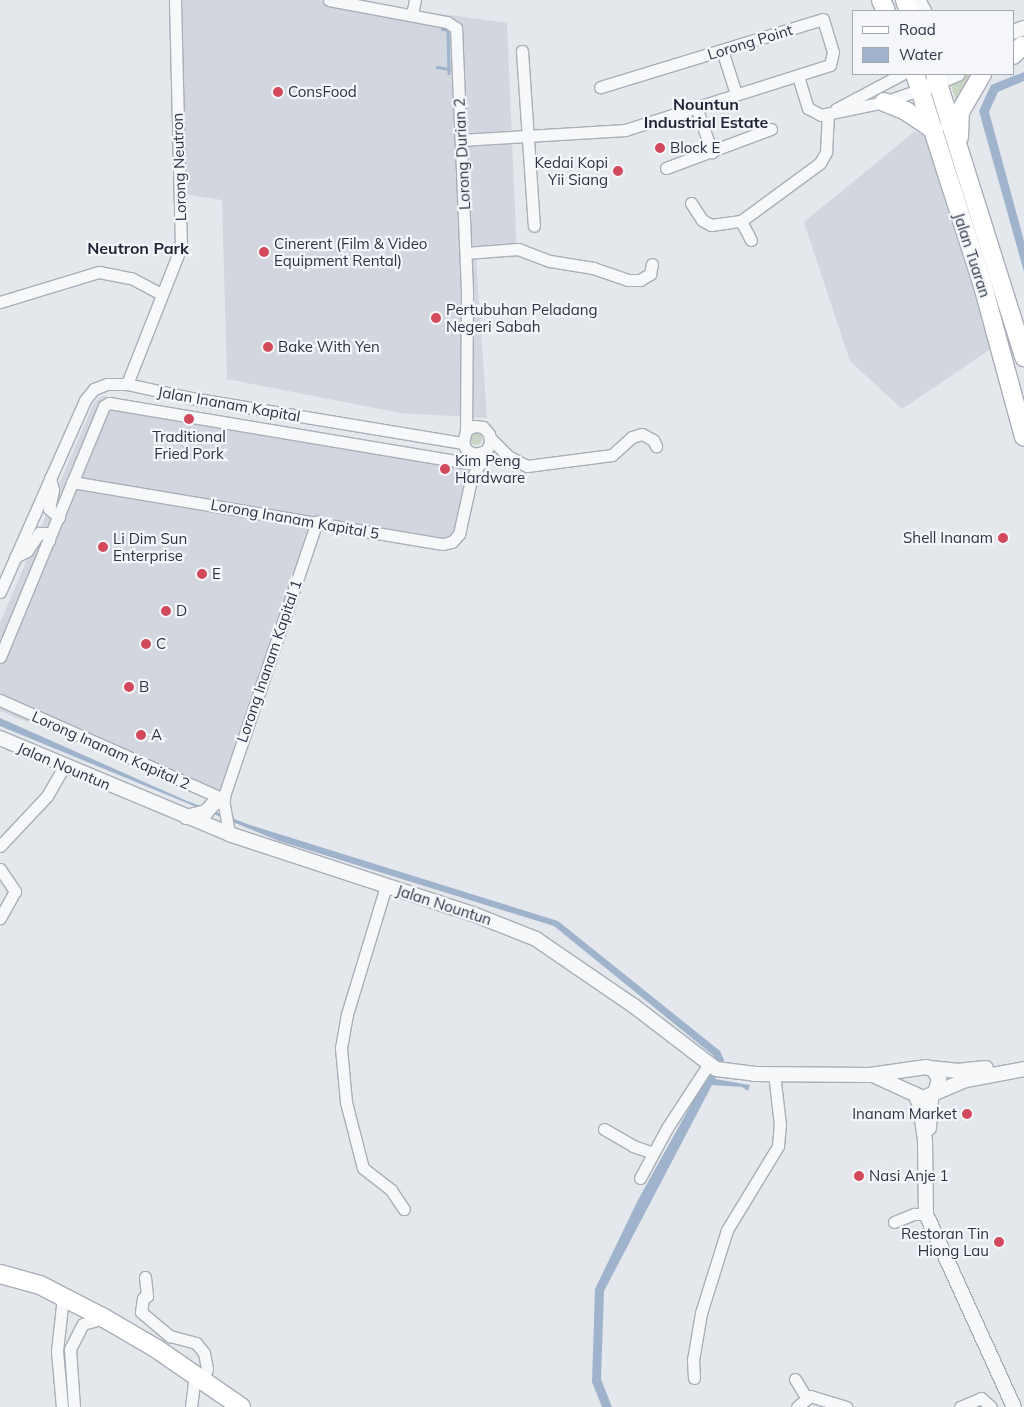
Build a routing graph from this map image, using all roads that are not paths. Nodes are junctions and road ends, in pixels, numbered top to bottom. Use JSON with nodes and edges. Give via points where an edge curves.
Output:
{"nodes":[{"id":1,"x":176,"y":0,"type":"edge"},
{"id":2,"x":329,"y":0,"type":"edge"},
{"id":3,"x":415,"y":0,"type":"edge"},
{"id":4,"x":412,"y":15,"type":"junction"},
{"id":5,"x":1024,"y":28,"type":"edge"},
{"id":6,"x":1017,"y":45,"type":"edge"},
{"id":7,"x":722,"y":50,"type":"junction"},
{"id":8,"x":522,"y":51,"type":"dead end"},
{"id":9,"x":900,"y":75,"type":"edge"},
{"id":10,"x":953,"y":75,"type":"edge"},
{"id":11,"x":981,"y":75,"type":"edge"},
{"id":12,"x":798,"y":76,"type":"junction"},
{"id":13,"x":937,"y":78,"type":"edge"},
{"id":14,"x":918,"y":81,"type":"edge"},
{"id":15,"x":600,"y":87,"type":"dead end"},
{"id":16,"x":736,"y":94,"type":"junction"},
{"id":17,"x":884,"y":102,"type":"junction"},
{"id":18,"x":696,"y":107,"type":"junction"},
{"id":19,"x":828,"y":114,"type":"junction"},
{"id":20,"x":771,"y":129,"type":"dead end"},
{"id":21,"x":934,"y":130,"type":"junction"},
{"id":22,"x":526,"y":137,"type":"junction"},
{"id":23,"x":462,"y":140,"type":"junction"},
{"id":24,"x":712,"y":152,"type":"junction"},
{"id":25,"x":960,"y":159,"type":"junction"},
{"id":26,"x":666,"y":168,"type":"dead end"},
{"id":27,"x":691,"y":203,"type":"dead end"},
{"id":28,"x":741,"y":221,"type":"junction"},
{"id":29,"x":534,"y":226,"type":"dead end"},
{"id":30,"x":751,"y":240,"type":"dead end"},
{"id":31,"x":466,"y":253,"type":"junction"},
{"id":32,"x":652,"y":264,"type":"dead end"},
{"id":33,"x":161,"y":294,"type":"junction"},
{"id":34,"x":0,"y":302,"type":"edge"},
{"id":35,"x":1024,"y":357,"type":"edge"},
{"id":36,"x":127,"y":384,"type":"junction"},
{"id":37,"x":468,"y":412,"type":"junction"},
{"id":38,"x":466,"y":430,"type":"junction"},
{"id":39,"x":488,"y":434,"type":"junction"},
{"id":40,"x":1024,"y":437,"type":"edge"},
{"id":41,"x":656,"y":446,"type":"dead end"},
{"id":42,"x":465,"y":447,"type":"junction"},
{"id":43,"x":485,"y":451,"type":"junction"},
{"id":44,"x":469,"y":463,"type":"junction"},
{"id":45,"x":50,"y":477,"type":"junction"},
{"id":46,"x":470,"y":480,"type":"junction"},
{"id":47,"x":72,"y":482,"type":"junction"},
{"id":48,"x":59,"y":517,"type":"junction"},
{"id":49,"x":33,"y":520,"type":"junction"},
{"id":50,"x":316,"y":522,"type":"junction"},
{"id":51,"x":54,"y":528,"type":"junction"},
{"id":52,"x":49,"y":540,"type":"junction"},
{"id":53,"x":15,"y":557,"type":"junction"},
{"id":54,"x":0,"y":592,"type":"edge"},
{"id":55,"x":0,"y":658,"type":"edge"},
{"id":56,"x":0,"y":700,"type":"edge"},
{"id":57,"x":0,"y":738,"type":"edge"},
{"id":58,"x":64,"y":767,"type":"junction"},
{"id":59,"x":223,"y":800,"type":"junction"},
{"id":60,"x":186,"y":817,"type":"junction"},
{"id":61,"x":229,"y":834,"type":"junction"},
{"id":62,"x":0,"y":846,"type":"edge"},
{"id":63,"x":0,"y":869,"type":"edge"},
{"id":64,"x":386,"y":886,"type":"junction"},
{"id":65,"x":0,"y":918,"type":"edge"},
{"id":66,"x":1024,"y":1060,"type":"edge"},
{"id":67,"x":708,"y":1065,"type":"junction"},
{"id":68,"x":1024,"y":1065,"type":"edge"},
{"id":69,"x":923,"y":1068,"type":"junction"},
{"id":70,"x":983,"y":1068,"type":"junction"},
{"id":71,"x":1024,"y":1069,"type":"edge"},
{"id":72,"x":774,"y":1073,"type":"junction"},
{"id":73,"x":870,"y":1075,"type":"junction"},
{"id":74,"x":914,"y":1094,"type":"junction"},
{"id":75,"x":933,"y":1094,"type":"junction"},
{"id":76,"x":604,"y":1129,"type":"dead end"},
{"id":77,"x":653,"y":1153,"type":"junction"},
{"id":78,"x":640,"y":1178,"type":"dead end"},
{"id":79,"x":404,"y":1209,"type":"dead end"},
{"id":80,"x":926,"y":1214,"type":"junction"},
{"id":81,"x":894,"y":1222,"type":"dead end"},
{"id":82,"x":0,"y":1274,"type":"edge"},
{"id":83,"x":145,"y":1277,"type":"dead end"},
{"id":84,"x":64,"y":1297,"type":"junction"},
{"id":85,"x":104,"y":1318,"type":"junction"},
{"id":86,"x":198,"y":1378,"type":"junction"},
{"id":87,"x":694,"y":1378,"type":"dead end"},
{"id":88,"x":794,"y":1379,"type":"dead end"},
{"id":89,"x":806,"y":1397,"type":"junction"},
{"id":90,"x":62,"y":1407,"type":"edge"},
{"id":91,"x":74,"y":1407,"type":"edge"},
{"id":92,"x":191,"y":1407,"type":"edge"},
{"id":93,"x":241,"y":1407,"type":"edge"},
{"id":94,"x":796,"y":1407,"type":"edge"},
{"id":95,"x":846,"y":1407,"type":"edge"},
{"id":96,"x":960,"y":1407,"type":"edge"},
{"id":97,"x":991,"y":1407,"type":"edge"},
{"id":98,"x":1014,"y":1407,"type":"edge"},
{"id":99,"x":1019,"y":1407,"type":"edge"}],
"edges":[{"from":1,"to":33,"type":"street","name":"Lorong Neutron","via":[[181,238],[178,258]]},
{"from":2,"to":4,"type":"street","name":"Lorong Durian 2"},
{"from":3,"to":4,"type":"street"},
{"from":4,"to":23,"type":"street","name":"Lorong Durian 2","via":[[447,22],[456,28]]},
{"from":5,"to":6,"type":"street"},
{"from":7,"to":12,"type":"street","name":"Lorong Point","via":[[823,19],[833,52],[830,65]]},
{"from":7,"to":15,"type":"street","name":"Lorong Point"},
{"from":7,"to":16,"type":"street"},
{"from":8,"to":22,"type":"street"},
{"from":9,"to":19,"type":"street"},
{"from":10,"to":13,"type":"street"},
{"from":11,"to":25,"type":"main road","via":[[960,112]]},
{"from":12,"to":16,"type":"street"},
{"from":12,"to":19,"type":"street","via":[[808,108],[821,115]]},
{"from":13,"to":14,"type":"street"},
{"from":13,"to":25,"type":"main road","name":"Jalan Tuaran"},
{"from":14,"to":17,"type":"street"},
{"from":14,"to":21,"type":"main road","name":"Jalan Tuaran"},
{"from":16,"to":18,"type":"street"},
{"from":17,"to":19,"type":"street"},
{"from":17,"to":21,"type":"main road","via":[[906,110]]},
{"from":18,"to":22,"type":"street","via":[[625,130]]},
{"from":18,"to":24,"type":"street"},
{"from":19,"to":28,"type":"street","via":[[826,152],[820,163]]},
{"from":20,"to":24,"type":"street"},
{"from":21,"to":40,"type":"main road","name":"Jalan Tuaran"},
{"from":22,"to":23,"type":"street"},
{"from":22,"to":29,"type":"street"},
{"from":23,"to":31,"type":"street","name":"Lorong Durian 2"},
{"from":24,"to":26,"type":"street"},
{"from":25,"to":35,"type":"main road","name":"Jalan Tuaran"},
{"from":27,"to":28,"type":"street","via":[[702,220],[711,225]]},
{"from":28,"to":30,"type":"street"},
{"from":31,"to":32,"type":"street","via":[[518,249],[550,261],[592,268],[628,280],[640,280],[650,274]]},
{"from":31,"to":37,"type":"street","name":"Lorong Durian 2"},
{"from":33,"to":34,"type":"street","via":[[131,278],[99,272]]},
{"from":33,"to":36,"type":"street","name":"Lorong Neutron"},
{"from":36,"to":42,"type":"street","name":"Jalan Inanam Kapital"},
{"from":36,"to":45,"type":"street","name":"Jalan Inanam Kapital","via":[[107,384],[94,389],[85,400]]},
{"from":37,"to":38,"type":"street","name":"Lorong Durian 2"},
{"from":37,"to":39,"type":"street"},
{"from":38,"to":39,"type":"street","via":[[474,426]]},
{"from":38,"to":42,"type":"street"},
{"from":39,"to":41,"type":"street","via":[[508,456],[527,466],[612,456],[632,437],[642,434],[653,440]]},
{"from":39,"to":43,"type":"street"},
{"from":42,"to":43,"type":"street","via":[[476,454]]},
{"from":42,"to":44,"type":"street","name":"Lorong Inanam Kapital 5"},
{"from":43,"to":46,"type":"street","name":"Lorong Inanam Kapital 5"},
{"from":44,"to":46,"type":"street","name":"Lorong Inanam Kapital 5"},
{"from":44,"to":47,"type":"street","via":[[110,403],[104,406]]},
{"from":45,"to":48,"type":"street","name":"Jalan Inanam Kapital","via":[[53,490],[49,509]]},
{"from":45,"to":49,"type":"street","name":"Jalan Inanam Kapital"},
{"from":46,"to":50,"type":"street","name":"Lorong Inanam Kapital 5","via":[[459,534],[452,542],[444,544]]},
{"from":47,"to":48,"type":"street"},
{"from":47,"to":50,"type":"street","name":"Lorong Inanam Kapital 5"},
{"from":48,"to":51,"type":"street"},
{"from":49,"to":51,"type":"street"},
{"from":49,"to":53,"type":"street","name":"Jalan Inanam Kapital"},
{"from":50,"to":59,"type":"street","name":"Lorong Inanam Kapital 1"},
{"from":51,"to":52,"type":"street"},
{"from":52,"to":53,"type":"street","name":"Jalan Inanam Kapital","via":[[46,533],[39,533],[26,551]]},
{"from":52,"to":55,"type":"street"},
{"from":53,"to":54,"type":"street","name":"Jalan Inanam Kapital"},
{"from":56,"to":59,"type":"street","name":"Lorong Inanam Kapital 2"},
{"from":57,"to":58,"type":"street","name":"Jalan Nountun"},
{"from":58,"to":60,"type":"street","name":"Jalan Nountun"},
{"from":58,"to":62,"type":"street","via":[[47,796]]},
{"from":59,"to":60,"type":"street","via":[[214,803],[201,815]]},
{"from":59,"to":61,"type":"street"},
{"from":60,"to":61,"type":"street","name":"Jalan Nountun"},
{"from":61,"to":64,"type":"street","name":"Jalan Nountun"},
{"from":63,"to":65,"type":"street","via":[[14,891]]},
{"from":64,"to":67,"type":"street","name":"Jalan Nountun","via":[[536,939],[634,1006]]},
{"from":64,"to":79,"type":"street","via":[[347,1014],[341,1048],[346,1102],[358,1156],[363,1168],[391,1190]]},
{"from":66,"to":70,"type":"street","name":"Jalan Nountun"},
{"from":67,"to":72,"type":"street","name":"Jalan Nountun","via":[[723,1070]]},
{"from":67,"to":77,"type":"street"},
{"from":68,"to":70,"type":"street"},
{"from":69,"to":70,"type":"street","name":"Jalan Nountun","via":[[957,1071]]},
{"from":69,"to":73,"type":"street","name":"Jalan Nountun"},
{"from":69,"to":74,"type":"street","via":[[909,1080]]},
{"from":69,"to":75,"type":"street","via":[[939,1079]]},
{"from":71,"to":75,"type":"street","name":"Jalan Nountun","via":[[966,1080]]},
{"from":72,"to":73,"type":"street","name":"Jalan Nountun"},
{"from":72,"to":87,"type":"street","via":[[780,1125],[778,1146],[727,1230],[701,1313],[693,1360]]},
{"from":73,"to":74,"type":"street","name":"Jalan Nountun"},
{"from":74,"to":75,"type":"street","name":"Jalan Nountun"},
{"from":74,"to":80,"type":"street","via":[[920,1104],[925,1142]]},
{"from":75,"to":99,"type":"street","via":[[928,1142],[930,1213]]},
{"from":76,"to":77,"type":"street","via":[[633,1146]]},
{"from":77,"to":78,"type":"street"},
{"from":80,"to":81,"type":"street","via":[[914,1214]]},
{"from":80,"to":98,"type":"street"},
{"from":82,"to":84,"type":"main road","via":[[40,1285]]},
{"from":83,"to":86,"type":"street","via":[[147,1296],[142,1298],[141,1312],[170,1336],[196,1344],[204,1353],[207,1369]]},
{"from":84,"to":85,"type":"main road"},
{"from":84,"to":90,"type":"street","via":[[57,1351]]},
{"from":85,"to":86,"type":"main road"},
{"from":85,"to":91,"type":"street","via":[[82,1324],[70,1349]]},
{"from":86,"to":92,"type":"street"},
{"from":86,"to":93,"type":"main road"},
{"from":88,"to":89,"type":"street"},
{"from":89,"to":94,"type":"street"},
{"from":89,"to":95,"type":"street"},
{"from":96,"to":97,"type":"street","via":[[981,1398]]}]}
